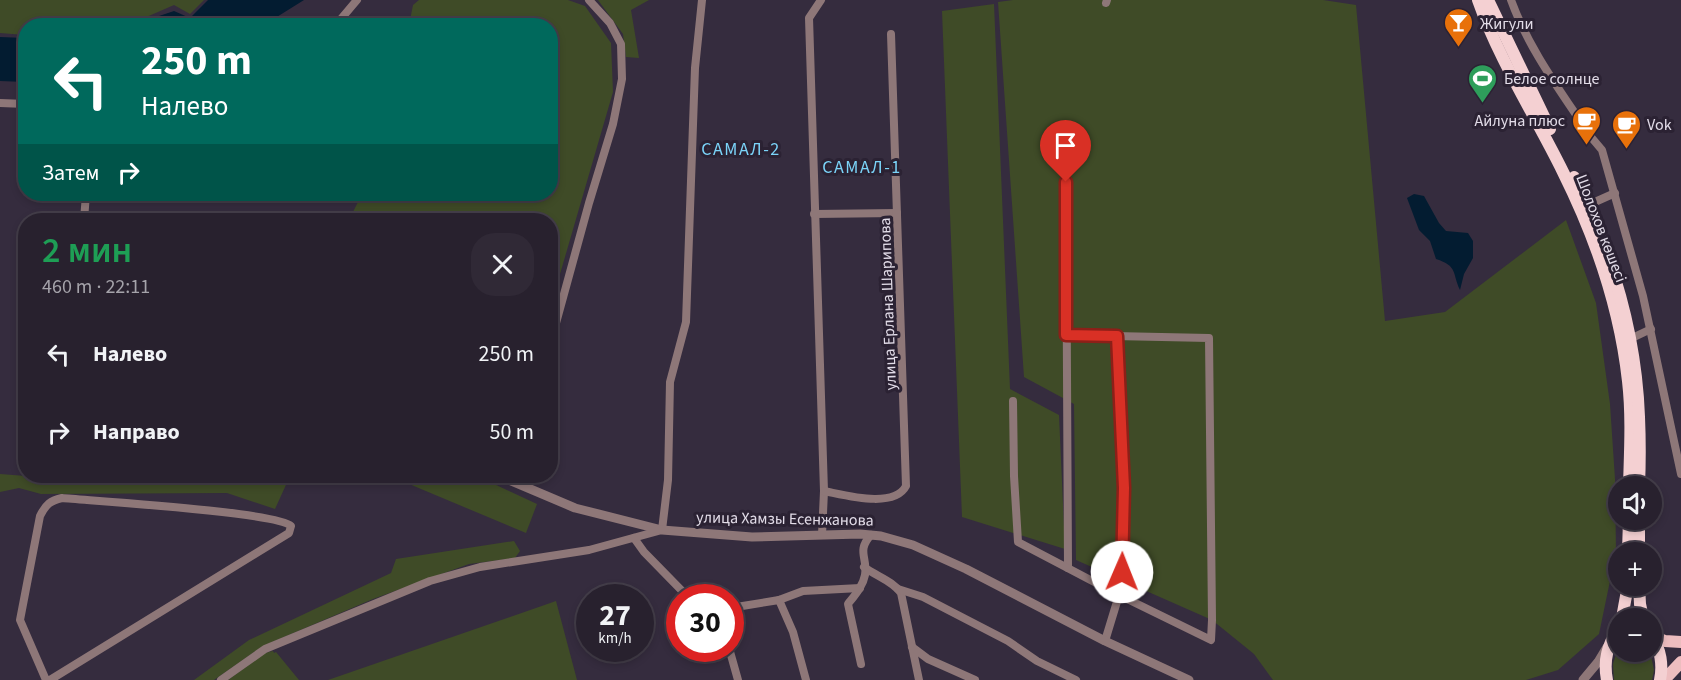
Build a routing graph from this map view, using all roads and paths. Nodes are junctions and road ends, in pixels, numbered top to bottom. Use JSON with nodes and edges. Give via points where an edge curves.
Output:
{"nodes":[{"id":1,"x":357,"y":0,"type":"edge"},
{"id":2,"x":589,"y":0,"type":"edge"},
{"id":3,"x":702,"y":0,"type":"edge"},
{"id":4,"x":821,"y":0,"type":"edge"},
{"id":5,"x":1478,"y":0,"type":"edge"},
{"id":6,"x":1488,"y":0,"type":"edge"},
{"id":7,"x":1510,"y":0,"type":"edge"},
{"id":8,"x":342,"y":18,"type":"edge"},
{"id":9,"x":891,"y":34,"type":"dead end"},
{"id":10,"x":0,"y":104,"type":"edge"},
{"id":11,"x":18,"y":104,"type":"edge"},
{"id":12,"x":1066,"y":182,"type":"dead end"},
{"id":13,"x":1615,"y":193,"type":"junction"},
{"id":14,"x":1583,"y":206,"type":"junction"},
{"id":15,"x":897,"y":213,"type":"junction"},
{"id":16,"x":813,"y":214,"type":"junction"},
{"id":17,"x":558,"y":316,"type":"edge"},
{"id":18,"x":1651,"y":329,"type":"junction"},
{"id":19,"x":1066,"y":335,"type":"junction"},
{"id":20,"x":1117,"y":336,"type":"junction"},
{"id":21,"x":1630,"y":339,"type":"junction"},
{"id":22,"x":1014,"y":401,"type":"dead end"},
{"id":23,"x":1681,"y":474,"type":"edge"},
{"id":24,"x":1629,"y":476,"type":"edge"},
{"id":25,"x":1639,"y":476,"type":"edge"},
{"id":26,"x":520,"y":483,"type":"edge"},
{"id":27,"x":824,"y":491,"type":"junction"},
{"id":28,"x":662,"y":530,"type":"junction"},
{"id":29,"x":822,"y":535,"type":"junction"},
{"id":30,"x":871,"y":535,"type":"junction"},
{"id":31,"x":634,"y":538,"type":"junction"},
{"id":32,"x":864,"y":567,"type":"junction"},
{"id":33,"x":1068,"y":568,"type":"junction"},
{"id":34,"x":676,"y":584,"type":"edge"},
{"id":35,"x":860,"y":588,"type":"junction"},
{"id":36,"x":898,"y":589,"type":"junction"},
{"id":37,"x":1119,"y":595,"type":"junction"},
{"id":38,"x":778,"y":600,"type":"junction"},
{"id":39,"x":744,"y":606,"type":"edge"},
{"id":40,"x":1104,"y":640,"type":"junction"},
{"id":41,"x":1662,"y":640,"type":"edge"},
{"id":42,"x":1681,"y":642,"type":"edge"},
{"id":43,"x":1608,"y":646,"type":"edge"},
{"id":44,"x":912,"y":647,"type":"junction"},
{"id":45,"x":1608,"y":651,"type":"edge"},
{"id":46,"x":733,"y":662,"type":"edge"},
{"id":47,"x":1661,"y":662,"type":"edge"},
{"id":48,"x":1681,"y":662,"type":"edge"},
{"id":49,"x":861,"y":664,"type":"dead end"},
{"id":50,"x":48,"y":680,"type":"edge"},
{"id":51,"x":221,"y":680,"type":"edge"},
{"id":52,"x":738,"y":680,"type":"edge"},
{"id":53,"x":806,"y":680,"type":"edge"},
{"id":54,"x":920,"y":680,"type":"edge"},
{"id":55,"x":975,"y":680,"type":"edge"},
{"id":56,"x":1076,"y":680,"type":"edge"},
{"id":57,"x":1189,"y":680,"type":"edge"},
{"id":58,"x":1583,"y":680,"type":"edge"},
{"id":59,"x":1606,"y":680,"type":"edge"},
{"id":60,"x":1662,"y":680,"type":"edge"}],
"edges":[{"from":1,"to":8,"type":"street"},
{"from":2,"to":17,"type":"street","via":[[610,23],[621,44],[622,79],[613,124]]},
{"from":3,"to":28,"type":"street","via":[[694,79],[686,322],[670,382],[668,480]]},
{"from":4,"to":16,"type":"street","via":[[809,18]]},
{"from":5,"to":14,"type":"highway","name":"Шолохов көшесі","via":[[1489,29]]},
{"from":6,"to":14,"type":"highway","name":"Шолохов көшесі"},
{"from":7,"to":13,"type":"street","via":[[1530,44],[1602,150]]},
{"from":9,"to":15,"type":"street","name":"улица Ерлана Шарипова"},
{"from":10,"to":11,"type":"street"},
{"from":12,"to":19,"type":"street"},
{"from":13,"to":14,"type":"street"},
{"from":13,"to":18,"type":"street"},
{"from":14,"to":21,"type":"highway","name":"Шолохов көшесі","via":[[1608,257]]},
{"from":14,"to":24,"type":"highway","name":"Шолохов көшесі","via":[[1622,342],[1630,416]]},
{"from":15,"to":16,"type":"street"},
{"from":15,"to":27,"type":"street","name":"улица Ерлана Шарипова","via":[[906,486],[890,499]]},
{"from":16,"to":27,"type":"street"},
{"from":18,"to":21,"type":"street"},
{"from":18,"to":23,"type":"street"},
{"from":19,"to":20,"type":"street"},
{"from":19,"to":33,"type":"street"},
{"from":20,"to":37,"type":"street","via":[[1124,488]]},
{"from":20,"to":37,"type":"street","via":[[1209,338],[1211,640]]},
{"from":21,"to":25,"type":"highway","name":"Шолохов көшесі","via":[[1639,416]]},
{"from":22,"to":33,"type":"street","via":[[1018,543]]},
{"from":26,"to":28,"type":"street","name":"улица Хамзы Есенжанова","via":[[575,508]]},
{"from":27,"to":29,"type":"street"},
{"from":28,"to":29,"type":"street","name":"улица Хамзы Есенжанова","via":[[752,537]]},
{"from":28,"to":31,"type":"street"},
{"from":29,"to":30,"type":"street","name":"улица Хамзы Есенжанова"},
{"from":30,"to":32,"type":"street","via":[[864,542]]},
{"from":30,"to":40,"type":"street","name":"улица Хамзы Есенжанова","via":[[935,554]]},
{"from":31,"to":34,"type":"street"},
{"from":31,"to":51,"type":"street","via":[[589,550],[480,567],[430,581],[265,649]]},
{"from":32,"to":35,"type":"street"},
{"from":32,"to":36,"type":"street"},
{"from":33,"to":37,"type":"street"},
{"from":35,"to":38,"type":"street","via":[[802,591]]},
{"from":35,"to":49,"type":"street","via":[[848,604]]},
{"from":36,"to":44,"type":"street"},
{"from":36,"to":56,"type":"street","via":[[923,597]]},
{"from":37,"to":40,"type":"street"},
{"from":38,"to":39,"type":"street"},
{"from":38,"to":53,"type":"street","via":[[793,632]]},
{"from":40,"to":57,"type":"street","name":"улица Хамзы Есенжанова"},
{"from":41,"to":42,"type":"main road"},
{"from":43,"to":58,"type":"street"},
{"from":44,"to":54,"type":"street"},
{"from":44,"to":55,"type":"street","via":[[928,659]]},
{"from":45,"to":59,"type":"highway"},
{"from":46,"to":52,"type":"street"},
{"from":47,"to":60,"type":"highway"},
{"from":48,"to":60,"type":"main road"},
{"from":50,"to":50,"type":"street","via":[[20,620],[40,516],[51,501],[62,498],[185,509],[287,521],[291,526],[289,533]]}]}
